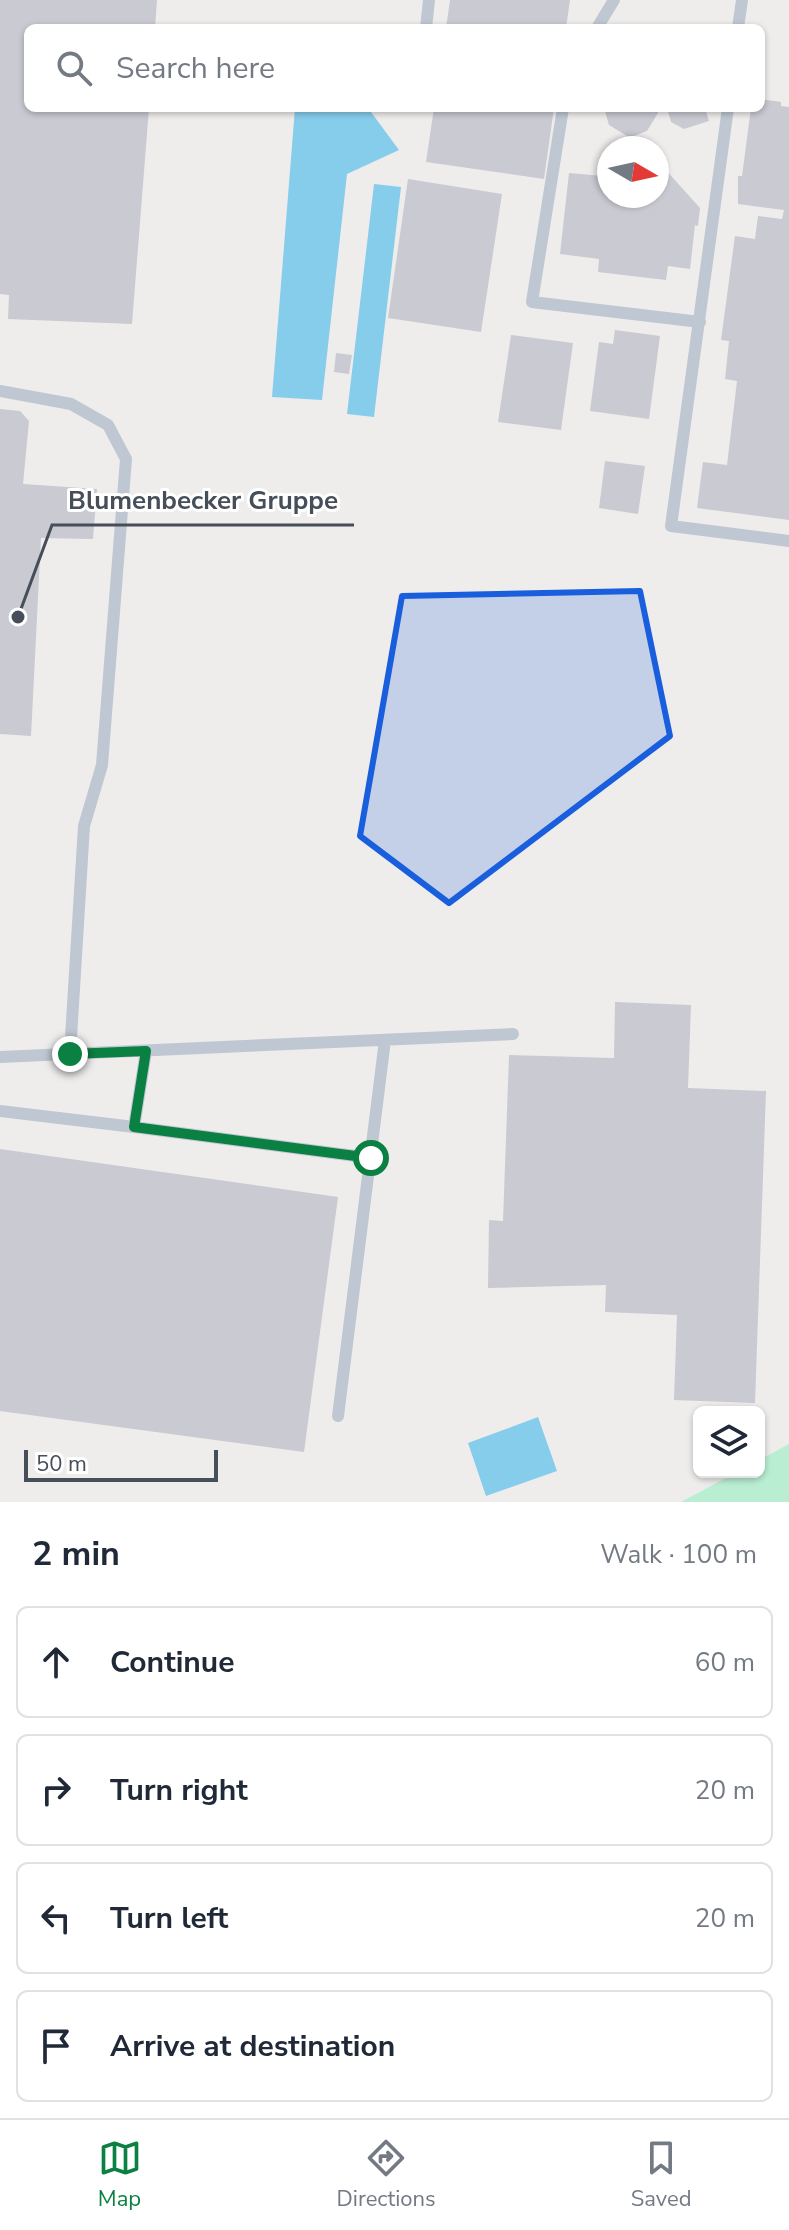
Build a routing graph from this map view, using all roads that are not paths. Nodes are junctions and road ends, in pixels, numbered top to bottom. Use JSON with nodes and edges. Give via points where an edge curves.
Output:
{"nodes":[{"id":1,"x":429,"y":0,"type":"edge"},
{"id":2,"x":614,"y":0,"type":"edge"},
{"id":3,"x":742,"y":0,"type":"edge"},
{"id":4,"x":426,"y":24,"type":"edge"},
{"id":5,"x":599,"y":24,"type":"edge"},
{"id":6,"x":739,"y":24,"type":"edge"},
{"id":7,"x":562,"y":112,"type":"edge"},
{"id":8,"x":727,"y":112,"type":"edge"},
{"id":9,"x":700,"y":322,"type":"junction"},
{"id":10,"x":0,"y":391,"type":"edge"},
{"id":11,"x":789,"y":541,"type":"edge"},
{"id":12,"x":513,"y":1034,"type":"dead end"},
{"id":13,"x":385,"y":1040,"type":"junction"},
{"id":14,"x":146,"y":1051,"type":"junction"},
{"id":15,"x":70,"y":1054,"type":"junction"},
{"id":16,"x":0,"y":1057,"type":"edge"},
{"id":17,"x":0,"y":1111,"type":"edge"},
{"id":18,"x":134,"y":1127,"type":"junction"},
{"id":19,"x":371,"y":1158,"type":"junction"},
{"id":20,"x":338,"y":1416,"type":"dead end"}],
"edges":[{"from":1,"to":4,"type":"lane"},
{"from":2,"to":5,"type":"lane"},
{"from":3,"to":6,"type":"lane"},
{"from":7,"to":9,"type":"lane","via":[[532,302]]},
{"from":8,"to":9,"type":"lane"},
{"from":9,"to":11,"type":"lane","via":[[671,526]]},
{"from":10,"to":15,"type":"lane","via":[[71,404],[108,425],[126,459],[102,765],[84,826]]},
{"from":12,"to":13,"type":"lane"},
{"from":13,"to":14,"type":"lane"},
{"from":13,"to":19,"type":"lane"},
{"from":14,"to":15,"type":"lane"},
{"from":14,"to":18,"type":"lane"},
{"from":15,"to":16,"type":"lane"},
{"from":17,"to":18,"type":"lane"},
{"from":18,"to":19,"type":"lane"},
{"from":19,"to":20,"type":"lane"}]}
